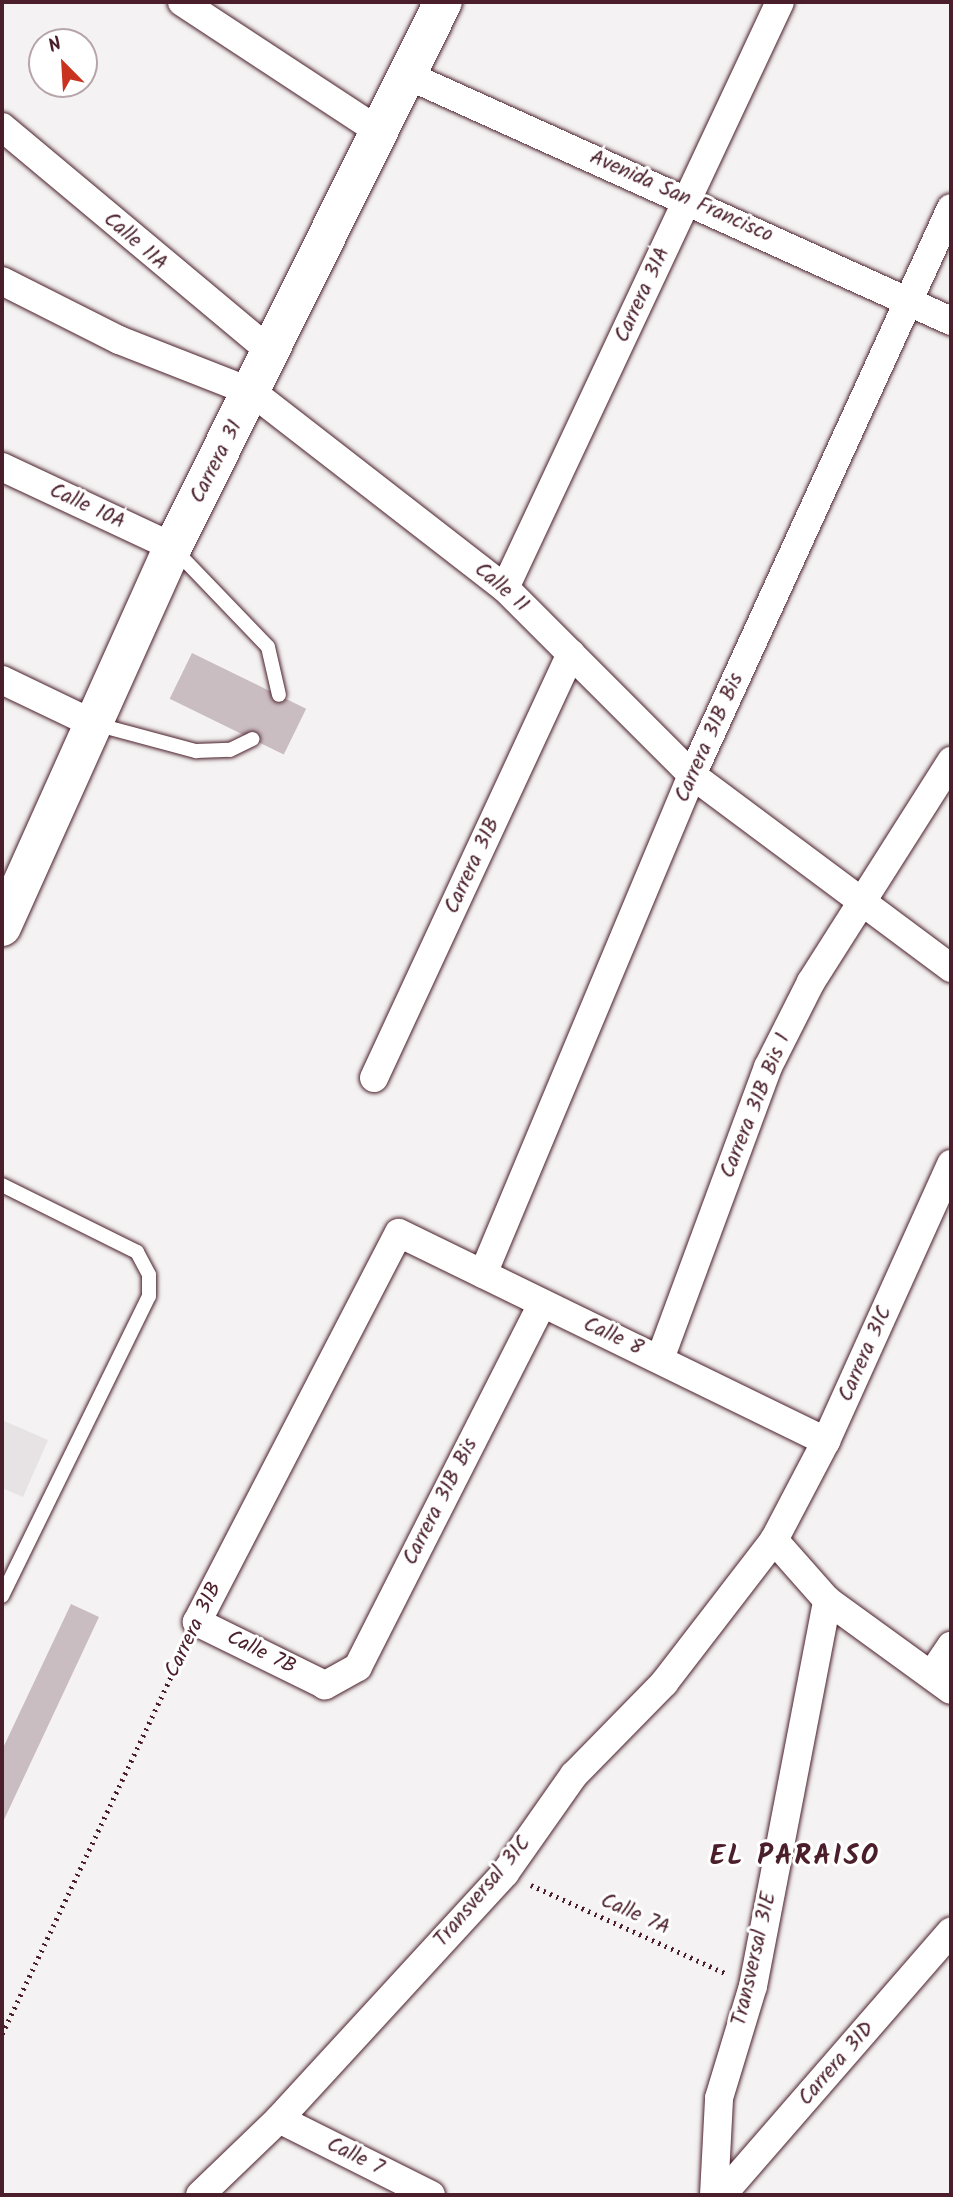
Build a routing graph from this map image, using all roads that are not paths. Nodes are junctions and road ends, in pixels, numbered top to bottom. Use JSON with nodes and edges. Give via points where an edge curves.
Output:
{"nodes":[{"id":1,"x":182,"y":2,"type":"edge"},
{"id":2,"x":443,"y":2,"type":"edge"},
{"id":3,"x":780,"y":2,"type":"edge"},
{"id":4,"x":409,"y":76,"type":"junction"},
{"id":5,"x":2,"y":127,"type":"edge"},
{"id":6,"x":380,"y":132,"type":"junction"},
{"id":7,"x":688,"y":199,"type":"junction"},
{"id":8,"x":951,"y":208,"type":"edge"},
{"id":9,"x":2,"y":281,"type":"edge"},
{"id":10,"x":909,"y":300,"type":"junction"},
{"id":11,"x":951,"y":321,"type":"edge"},
{"id":12,"x":272,"y":353,"type":"junction"},
{"id":13,"x":253,"y":392,"type":"junction"},
{"id":14,"x":2,"y":467,"type":"edge"},
{"id":15,"x":173,"y":547,"type":"junction"},
{"id":16,"x":505,"y":588,"type":"junction"},
{"id":17,"x":571,"y":654,"type":"junction"},
{"id":18,"x":2,"y":680,"type":"edge"},
{"id":19,"x":279,"y":695,"type":"dead end"},
{"id":20,"x":94,"y":723,"type":"junction"},
{"id":21,"x":253,"y":739,"type":"dead end"},
{"id":22,"x":951,"y":761,"type":"edge"},
{"id":23,"x":692,"y":775,"type":"junction"},
{"id":24,"x":12,"y":876,"type":"edge"},
{"id":25,"x":866,"y":902,"type":"junction"},
{"id":26,"x":2,"y":927,"type":"edge"},
{"id":27,"x":951,"y":968,"type":"edge"},
{"id":28,"x":374,"y":1078,"type":"dead end"},
{"id":29,"x":951,"y":1164,"type":"edge"},
{"id":30,"x":2,"y":1185,"type":"edge"},
{"id":31,"x":399,"y":1233,"type":"joint"},
{"id":32,"x":483,"y":1274,"type":"junction"},
{"id":33,"x":542,"y":1304,"type":"junction"},
{"id":34,"x":660,"y":1359,"type":"junction"},
{"id":35,"x":826,"y":1441,"type":"junction"},
{"id":36,"x":774,"y":1540,"type":"junction"},
{"id":37,"x":2,"y":1596,"type":"edge"},
{"id":38,"x":827,"y":1600,"type":"junction"},
{"id":39,"x":197,"y":1622,"type":"joint"},
{"id":40,"x":951,"y":1646,"type":"edge"},
{"id":41,"x":942,"y":1682,"type":"edge"},
{"id":42,"x":325,"y":1685,"type":"joint"},
{"id":43,"x":951,"y":1932,"type":"edge"},
{"id":44,"x":279,"y":2119,"type":"junction"},
{"id":45,"x":200,"y":2195,"type":"edge"},
{"id":46,"x":431,"y":2195,"type":"edge"},
{"id":47,"x":714,"y":2195,"type":"edge"},
{"id":48,"x":722,"y":2195,"type":"edge"}],
"edges":[{"from":1,"to":6,"type":"street"},
{"from":2,"to":4,"type":"main road","name":"Carrera 31"},
{"from":3,"to":7,"type":"street","name":"Carrera 31A"},
{"from":4,"to":6,"type":"main road","name":"Carrera 31"},
{"from":4,"to":7,"type":"street","name":"Avenida San Francisco"},
{"from":5,"to":12,"type":"street","name":"Calle 11A"},
{"from":6,"to":12,"type":"main road","name":"Carrera 31"},
{"from":7,"to":10,"type":"street","name":"Avenida San Francisco"},
{"from":7,"to":16,"type":"street","name":"Carrera 31A"},
{"from":8,"to":10,"type":"street","name":"Carrera 31B Bis"},
{"from":9,"to":13,"type":"street","name":"Calle 11","via":[[119,340]]},
{"from":10,"to":11,"type":"street","name":"Avenida San Francisco"},
{"from":10,"to":23,"type":"street","name":"Carrera 31B Bis"},
{"from":12,"to":13,"type":"main road","name":"Carrera 31"},
{"from":13,"to":15,"type":"main road","name":"Carrera 31"},
{"from":13,"to":16,"type":"street","name":"Calle 11"},
{"from":14,"to":15,"type":"street","name":"Calle 10A"},
{"from":15,"to":19,"type":"lane","via":[[268,647]]},
{"from":15,"to":20,"type":"main road","name":"Carrera 31"},
{"from":16,"to":17,"type":"street","name":"Calle 11"},
{"from":17,"to":23,"type":"street","name":"Calle 11"},
{"from":17,"to":28,"type":"street","name":"Carrera 31B"},
{"from":18,"to":20,"type":"street"},
{"from":20,"to":21,"type":"lane","via":[[196,751],[230,750]]},
{"from":20,"to":24,"type":"main road","name":"Carrera 31"},
{"from":22,"to":25,"type":"street","name":"Carrera 31B Bis 1"},
{"from":23,"to":25,"type":"street","name":"Calle 11"},
{"from":23,"to":32,"type":"street","name":"Carrera 31B Bis"},
{"from":24,"to":26,"type":"main road","name":"Carrera 31"},
{"from":25,"to":27,"type":"street","name":"Calle 11"},
{"from":25,"to":34,"type":"street","name":"Carrera 31B Bis 1","via":[[811,982],[768,1067]]},
{"from":29,"to":35,"type":"street","name":"Carrera 31C"},
{"from":30,"to":37,"type":"lane","via":[[136,1252],[149,1275],[149,1296]]},
{"from":31,"to":32,"type":"street","name":"Calle 8"},
{"from":31,"to":39,"type":"street","name":"Carrera 31B"},
{"from":32,"to":33,"type":"street","name":"Calle 8"},
{"from":33,"to":34,"type":"street","name":"Calle 8"},
{"from":33,"to":42,"type":"street","name":"Carrera 31B Bis","via":[[358,1667]]},
{"from":34,"to":35,"type":"street","name":"Calle 8"},
{"from":35,"to":36,"type":"street","name":"Carrera 31C"},
{"from":36,"to":38,"type":"street"},
{"from":36,"to":44,"type":"street","name":"Transversal 31C","via":[[664,1682],[574,1775],[505,1873]]},
{"from":38,"to":41,"type":"street"},
{"from":38,"to":47,"type":"street","name":"Transversal 31E","via":[[753,1986],[719,2098]]},
{"from":39,"to":42,"type":"street","name":"Calle 7B"},
{"from":40,"to":41,"type":"street"},
{"from":43,"to":48,"type":"street","name":"Carrera 31D"},
{"from":44,"to":45,"type":"street","name":"Transversal 31C"},
{"from":44,"to":46,"type":"street","name":"Calle 7"}]}
